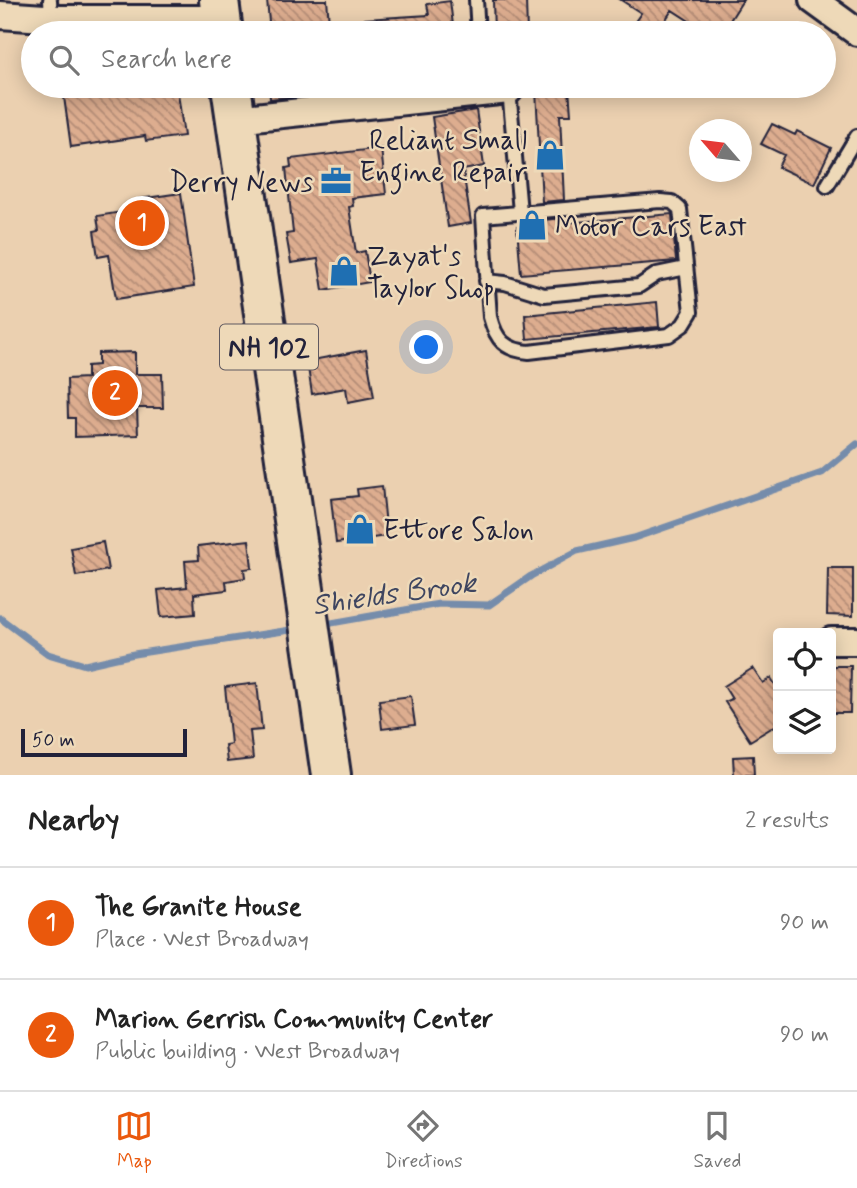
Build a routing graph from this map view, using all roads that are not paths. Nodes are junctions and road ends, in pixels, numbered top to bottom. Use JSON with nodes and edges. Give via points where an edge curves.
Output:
{"nodes":[{"id":1,"x":476,"y":0,"type":"edge"},
{"id":2,"x":813,"y":0,"type":"edge"},
{"id":3,"x":50,"y":9,"type":"edge"},
{"id":4,"x":0,"y":15,"type":"edge"},
{"id":5,"x":221,"y":17,"type":"edge"},
{"id":6,"x":477,"y":21,"type":"edge"},
{"id":7,"x":857,"y":32,"type":"edge"},
{"id":8,"x":310,"y":98,"type":"edge"},
{"id":9,"x":510,"y":98,"type":"edge"},
{"id":10,"x":233,"y":102,"type":"edge"},
{"id":11,"x":857,"y":136,"type":"edge"},
{"id":12,"x":827,"y":186,"type":"dead end"},
{"id":13,"x":520,"y":212,"type":"junction"},
{"id":14,"x":686,"y":268,"type":"junction"},
{"id":15,"x":486,"y":281,"type":"junction"},
{"id":16,"x":836,"y":641,"type":"edge"},
{"id":17,"x":857,"y":642,"type":"edge"},
{"id":18,"x":331,"y":775,"type":"edge"}],
"edges":[{"from":1,"to":6,"type":"lane"},
{"from":2,"to":7,"type":"street"},
{"from":3,"to":4,"type":"street"},
{"from":3,"to":5,"type":"street"},
{"from":8,"to":10,"type":"street"},
{"from":9,"to":13,"type":"lane"},
{"from":10,"to":18,"type":"main road","number":"NH 102"},
{"from":11,"to":12,"type":"lane"},
{"from":13,"to":14,"type":"lane","via":[[671,202],[680,209]]},
{"from":13,"to":15,"type":"lane","via":[[483,216]]},
{"from":14,"to":15,"type":"lane","via":[[657,274],[639,286],[544,295]]},
{"from":14,"to":15,"type":"lane","via":[[691,312],[669,335],[529,352],[503,345],[494,333]]},
{"from":16,"to":17,"type":"street"}]}
